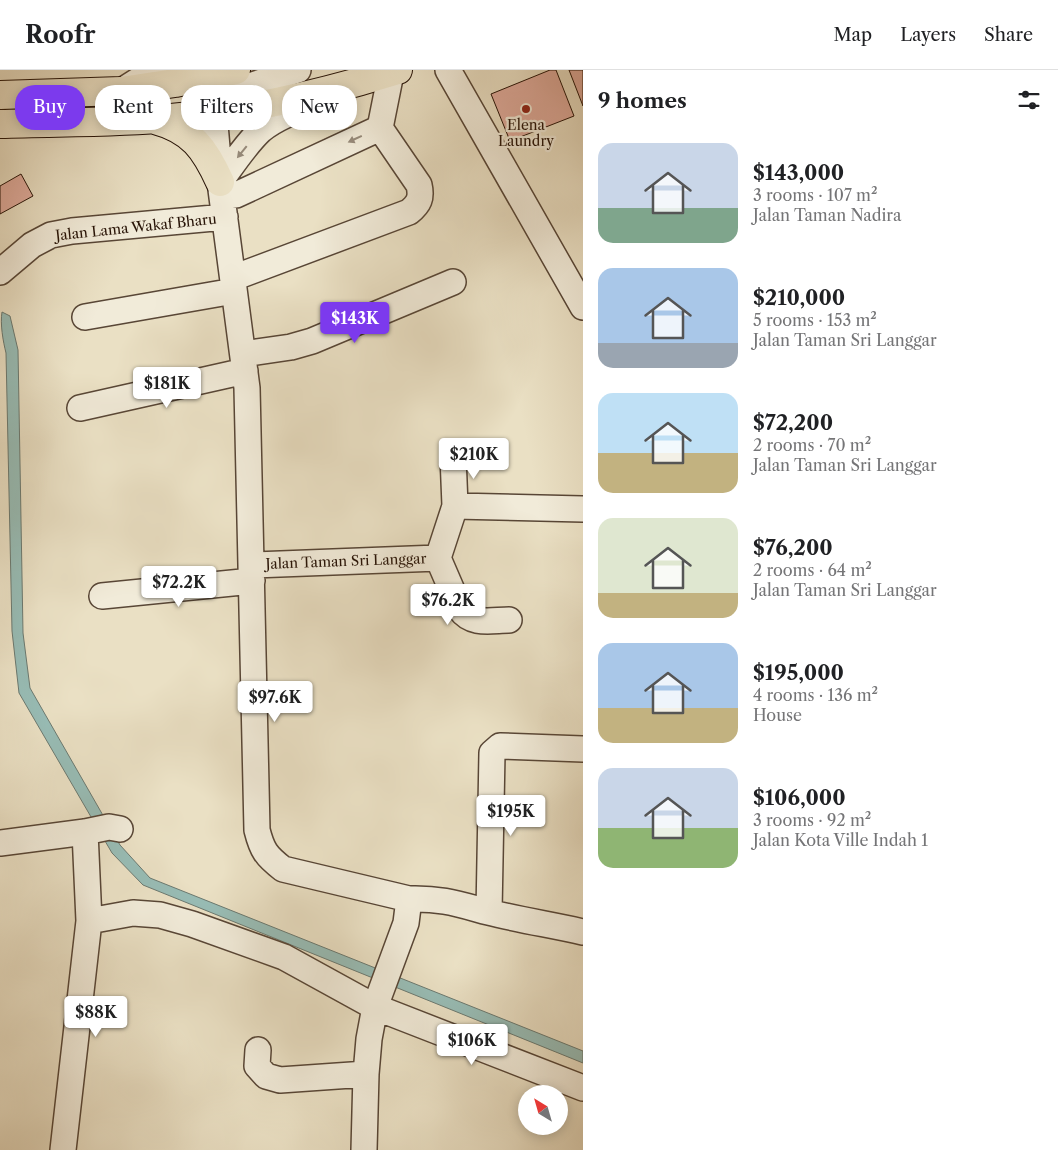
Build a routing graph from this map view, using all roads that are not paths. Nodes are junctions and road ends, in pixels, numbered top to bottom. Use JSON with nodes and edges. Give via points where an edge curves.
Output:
{"nodes":[{"id":1,"x":155,"y":70,"type":"edge"},
{"id":2,"x":236,"y":70,"type":"edge"},
{"id":3,"x":298,"y":70,"type":"edge"},
{"id":4,"x":448,"y":70,"type":"edge"},
{"id":5,"x":395,"y":71,"type":"edge"},
{"id":6,"x":131,"y":85,"type":"edge"},
{"id":7,"x":162,"y":85,"type":"edge"},
{"id":8,"x":252,"y":85,"type":"edge"},
{"id":9,"x":95,"y":92,"type":"edge"},
{"id":10,"x":0,"y":95,"type":"edge"},
{"id":11,"x":272,"y":102,"type":"edge"},
{"id":12,"x":95,"y":121,"type":"edge"},
{"id":13,"x":0,"y":124,"type":"edge"},
{"id":14,"x":171,"y":126,"type":"edge"},
{"id":15,"x":380,"y":128,"type":"junction"},
{"id":16,"x":216,"y":130,"type":"edge"},
{"id":17,"x":222,"y":199,"type":"junction"},
{"id":18,"x":0,"y":272,"type":"edge"},
{"id":19,"x":453,"y":282,"type":"dead end"},
{"id":20,"x":234,"y":284,"type":"junction"},
{"id":21,"x":583,"y":306,"type":"edge"},
{"id":22,"x":85,"y":317,"type":"dead end"},
{"id":23,"x":244,"y":362,"type":"junction"},
{"id":24,"x":80,"y":408,"type":"dead end"},
{"id":25,"x":453,"y":456,"type":"dead end"},
{"id":26,"x":455,"y":506,"type":"junction"},
{"id":27,"x":583,"y":509,"type":"edge"},
{"id":28,"x":438,"y":558,"type":"junction"},
{"id":29,"x":252,"y":573,"type":"junction"},
{"id":30,"x":102,"y":596,"type":"dead end"},
{"id":31,"x":509,"y":620,"type":"dead end"},
{"id":32,"x":583,"y":749,"type":"edge"},
{"id":33,"x":0,"y":843,"type":"edge"},
{"id":34,"x":409,"y":899,"type":"junction"},
{"id":35,"x":489,"y":912,"type":"junction"},
{"id":36,"x":89,"y":921,"type":"junction"},
{"id":37,"x":583,"y":932,"type":"edge"},
{"id":38,"x":377,"y":1002,"type":"junction"},
{"id":39,"x":258,"y":1050,"type":"dead end"},
{"id":40,"x":366,"y":1074,"type":"junction"},
{"id":41,"x":583,"y":1088,"type":"edge"},
{"id":42,"x":63,"y":1150,"type":"edge"},
{"id":43,"x":364,"y":1150,"type":"edge"}],
"edges":[{"from":1,"to":6,"type":"street"},
{"from":2,"to":7,"type":"main road"},
{"from":3,"to":8,"type":"street"},
{"from":4,"to":21,"type":"street"},
{"from":5,"to":11,"type":"main road"},
{"from":5,"to":15,"type":"street"},
{"from":5,"to":17,"type":"street","one_way":true,"via":[[287,114],[262,129],[243,150]]},
{"from":9,"to":10,"type":"main road"},
{"from":12,"to":13,"type":"main road"},
{"from":14,"to":17,"type":"main road","via":[[199,144],[210,160]]},
{"from":15,"to":17,"type":"street","name":"Jalan Lama Wakaf Bharu","one_way":true},
{"from":15,"to":20,"type":"street","via":[[419,185],[421,196],[417,206]]},
{"from":16,"to":17,"type":"street"},
{"from":17,"to":18,"type":"street","name":"Jalan Lama Wakaf Bharu","via":[[51,235],[32,245]]},
{"from":17,"to":20,"type":"street"},
{"from":19,"to":23,"type":"street","via":[[312,341]]},
{"from":20,"to":22,"type":"street"},
{"from":20,"to":23,"type":"street"},
{"from":23,"to":24,"type":"street"},
{"from":23,"to":29,"type":"street"},
{"from":25,"to":26,"type":"street"},
{"from":26,"to":27,"type":"street"},
{"from":26,"to":28,"type":"street","name":"Jalan Taman Sri Langgar"},
{"from":28,"to":29,"type":"street","name":"Jalan Taman Sri Langgar"},
{"from":28,"to":31,"type":"street","via":[[465,616],[479,621]]},
{"from":29,"to":30,"type":"street","name":"Jalan Taman Sri Langgar"},
{"from":29,"to":34,"type":"street","via":[[261,846],[268,858],[283,869]]},
{"from":32,"to":35,"type":"street","via":[[500,746],[492,753]]},
{"from":33,"to":36,"type":"street","via":[[102,830]]},
{"from":34,"to":35,"type":"street","via":[[428,898]]},
{"from":34,"to":38,"type":"street","via":[[406,923]]},
{"from":35,"to":37,"type":"street"},
{"from":36,"to":38,"type":"street","via":[[133,913],[160,915],[192,924],[284,957]]},
{"from":36,"to":42,"type":"street"},
{"from":38,"to":40,"type":"street"},
{"from":38,"to":41,"type":"street"},
{"from":39,"to":40,"type":"street","via":[[257,1066],[266,1076],[280,1080]]},
{"from":40,"to":43,"type":"street"}]}
